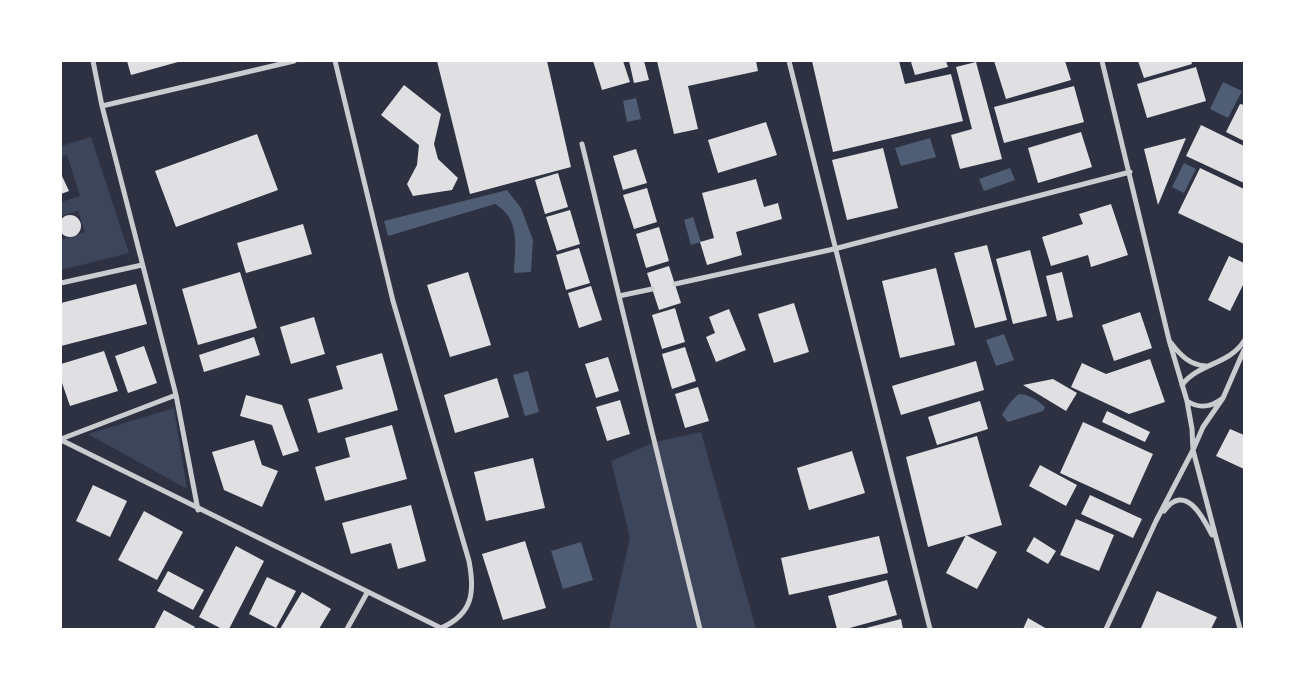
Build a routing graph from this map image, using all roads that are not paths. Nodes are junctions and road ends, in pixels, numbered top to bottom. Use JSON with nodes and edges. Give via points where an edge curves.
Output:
{"nodes":[{"id":1,"x":93,"y":61,"type":"edge"},
{"id":2,"x":294,"y":61,"type":"edge"},
{"id":3,"x":335,"y":61,"type":"edge"},
{"id":4,"x":789,"y":61,"type":"edge"},
{"id":5,"x":1102,"y":61,"type":"edge"},
{"id":6,"x":266,"y":64,"type":"edge"},
{"id":7,"x":102,"y":106,"type":"junction"},
{"id":8,"x":582,"y":144,"type":"dead end"},
{"id":9,"x":1130,"y":172,"type":"junction"},
{"id":10,"x":834,"y":249,"type":"junction"},
{"id":11,"x":142,"y":265,"type":"junction"},
{"id":12,"x":61,"y":283,"type":"edge"},
{"id":13,"x":675,"y":284,"type":"dead end"},
{"id":14,"x":652,"y":289,"type":"dead end"},
{"id":15,"x":620,"y":296,"type":"junction"},
{"id":16,"x":1169,"y":340,"type":"junction"},
{"id":17,"x":1244,"y":341,"type":"edge"},
{"id":18,"x":1244,"y":350,"type":"edge"},
{"id":19,"x":1209,"y":366,"type":"junction"},
{"id":20,"x":1182,"y":385,"type":"junction"},
{"id":21,"x":176,"y":395,"type":"junction"},
{"id":22,"x":1223,"y":398,"type":"junction"},
{"id":23,"x":1187,"y":401,"type":"junction"},
{"id":24,"x":61,"y":440,"type":"edge"},
{"id":25,"x":1193,"y":450,"type":"junction"},
{"id":26,"x":198,"y":510,"type":"junction"},
{"id":27,"x":1156,"y":522,"type":"junction"},
{"id":28,"x":1216,"y":544,"type":"junction"},
{"id":29,"x":366,"y":593,"type":"junction"},
{"id":30,"x":441,"y":628,"type":"edge"},
{"id":31,"x":347,"y":629,"type":"edge"},
{"id":32,"x":700,"y":629,"type":"edge"},
{"id":33,"x":930,"y":629,"type":"edge"},
{"id":34,"x":1106,"y":629,"type":"edge"},
{"id":35,"x":1240,"y":629,"type":"edge"}],
"edges":[{"from":1,"to":7,"type":"street"},
{"from":2,"to":6,"type":"street"},
{"from":3,"to":30,"type":"street","via":[[393,301],[472,576],[472,592],[465,610],[454,622]]},
{"from":4,"to":10,"type":"street"},
{"from":5,"to":9,"type":"street"},
{"from":6,"to":7,"type":"street"},
{"from":7,"to":11,"type":"street"},
{"from":8,"to":15,"type":"street"},
{"from":9,"to":10,"type":"street"},
{"from":9,"to":16,"type":"street"},
{"from":10,"to":13,"type":"street"},
{"from":10,"to":33,"type":"street"},
{"from":11,"to":12,"type":"street"},
{"from":11,"to":21,"type":"street"},
{"from":14,"to":15,"type":"street"},
{"from":15,"to":32,"type":"street"},
{"from":16,"to":19,"type":"street","via":[[1184,358]]},
{"from":16,"to":20,"type":"street"},
{"from":17,"to":19,"type":"street","via":[[1229,357]]},
{"from":18,"to":22,"type":"street"},
{"from":19,"to":20,"type":"street","via":[[1193,373]]},
{"from":20,"to":23,"type":"street"},
{"from":21,"to":24,"type":"street"},
{"from":21,"to":26,"type":"street"},
{"from":22,"to":23,"type":"street","via":[[1206,406]]},
{"from":22,"to":25,"type":"street"},
{"from":23,"to":25,"type":"street"},
{"from":24,"to":26,"type":"street"},
{"from":25,"to":27,"type":"street"},
{"from":25,"to":28,"type":"street"},
{"from":26,"to":29,"type":"street"},
{"from":27,"to":28,"type":"street","via":[[1175,502],[1191,503],[1200,510]]},
{"from":27,"to":34,"type":"street"},
{"from":28,"to":35,"type":"street"},
{"from":29,"to":30,"type":"street"},
{"from":29,"to":31,"type":"street"}]}
